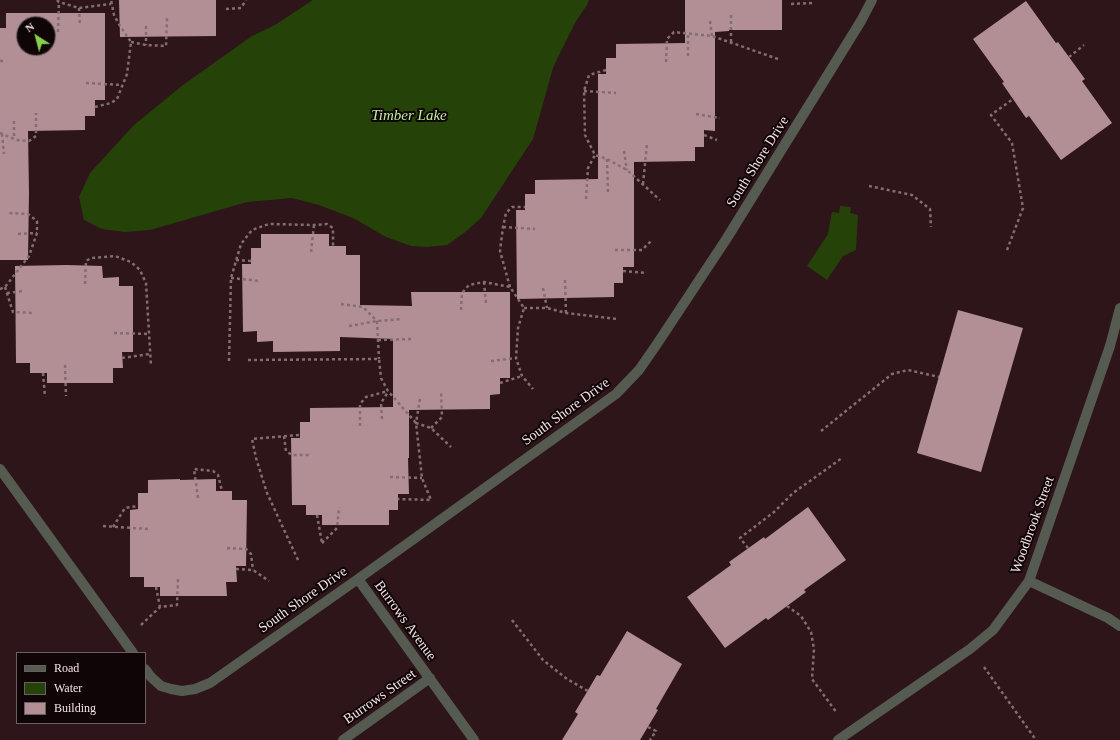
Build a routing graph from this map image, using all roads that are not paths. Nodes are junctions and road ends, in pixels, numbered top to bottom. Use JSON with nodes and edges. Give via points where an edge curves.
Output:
{"nodes":[{"id":1,"x":872,"y":0,"type":"edge"},
{"id":2,"x":1120,"y":308,"type":"edge"},
{"id":3,"x":0,"y":468,"type":"edge"},
{"id":4,"x":358,"y":579,"type":"junction"},
{"id":5,"x":1029,"y":581,"type":"junction"},
{"id":6,"x":1120,"y":626,"type":"edge"},
{"id":7,"x":132,"y":652,"type":"edge"},
{"id":8,"x":146,"y":670,"type":"edge"},
{"id":9,"x":430,"y":678,"type":"junction"},
{"id":10,"x":343,"y":740,"type":"edge"},
{"id":11,"x":474,"y":740,"type":"edge"},
{"id":12,"x":838,"y":740,"type":"edge"}],
"edges":[{"from":1,"to":4,"type":"street","name":"South Shore Drive","via":[[727,238],[638,370],[616,394]]},
{"from":2,"to":5,"type":"street","name":"Woodbrook Street","via":[[1110,346]]},
{"from":3,"to":7,"type":"street"},
{"from":4,"to":8,"type":"street","name":"South Shore Drive","via":[[210,683],[196,690],[182,691],[161,686]]},
{"from":4,"to":9,"type":"street","name":"Burrows Avenue"},
{"from":5,"to":6,"type":"street"},
{"from":5,"to":12,"type":"street","name":"Woodbrook Street","via":[[993,630],[970,649]]},
{"from":9,"to":10,"type":"street","name":"Burrows Street"},
{"from":9,"to":11,"type":"street","name":"Burrows Street"}]}
